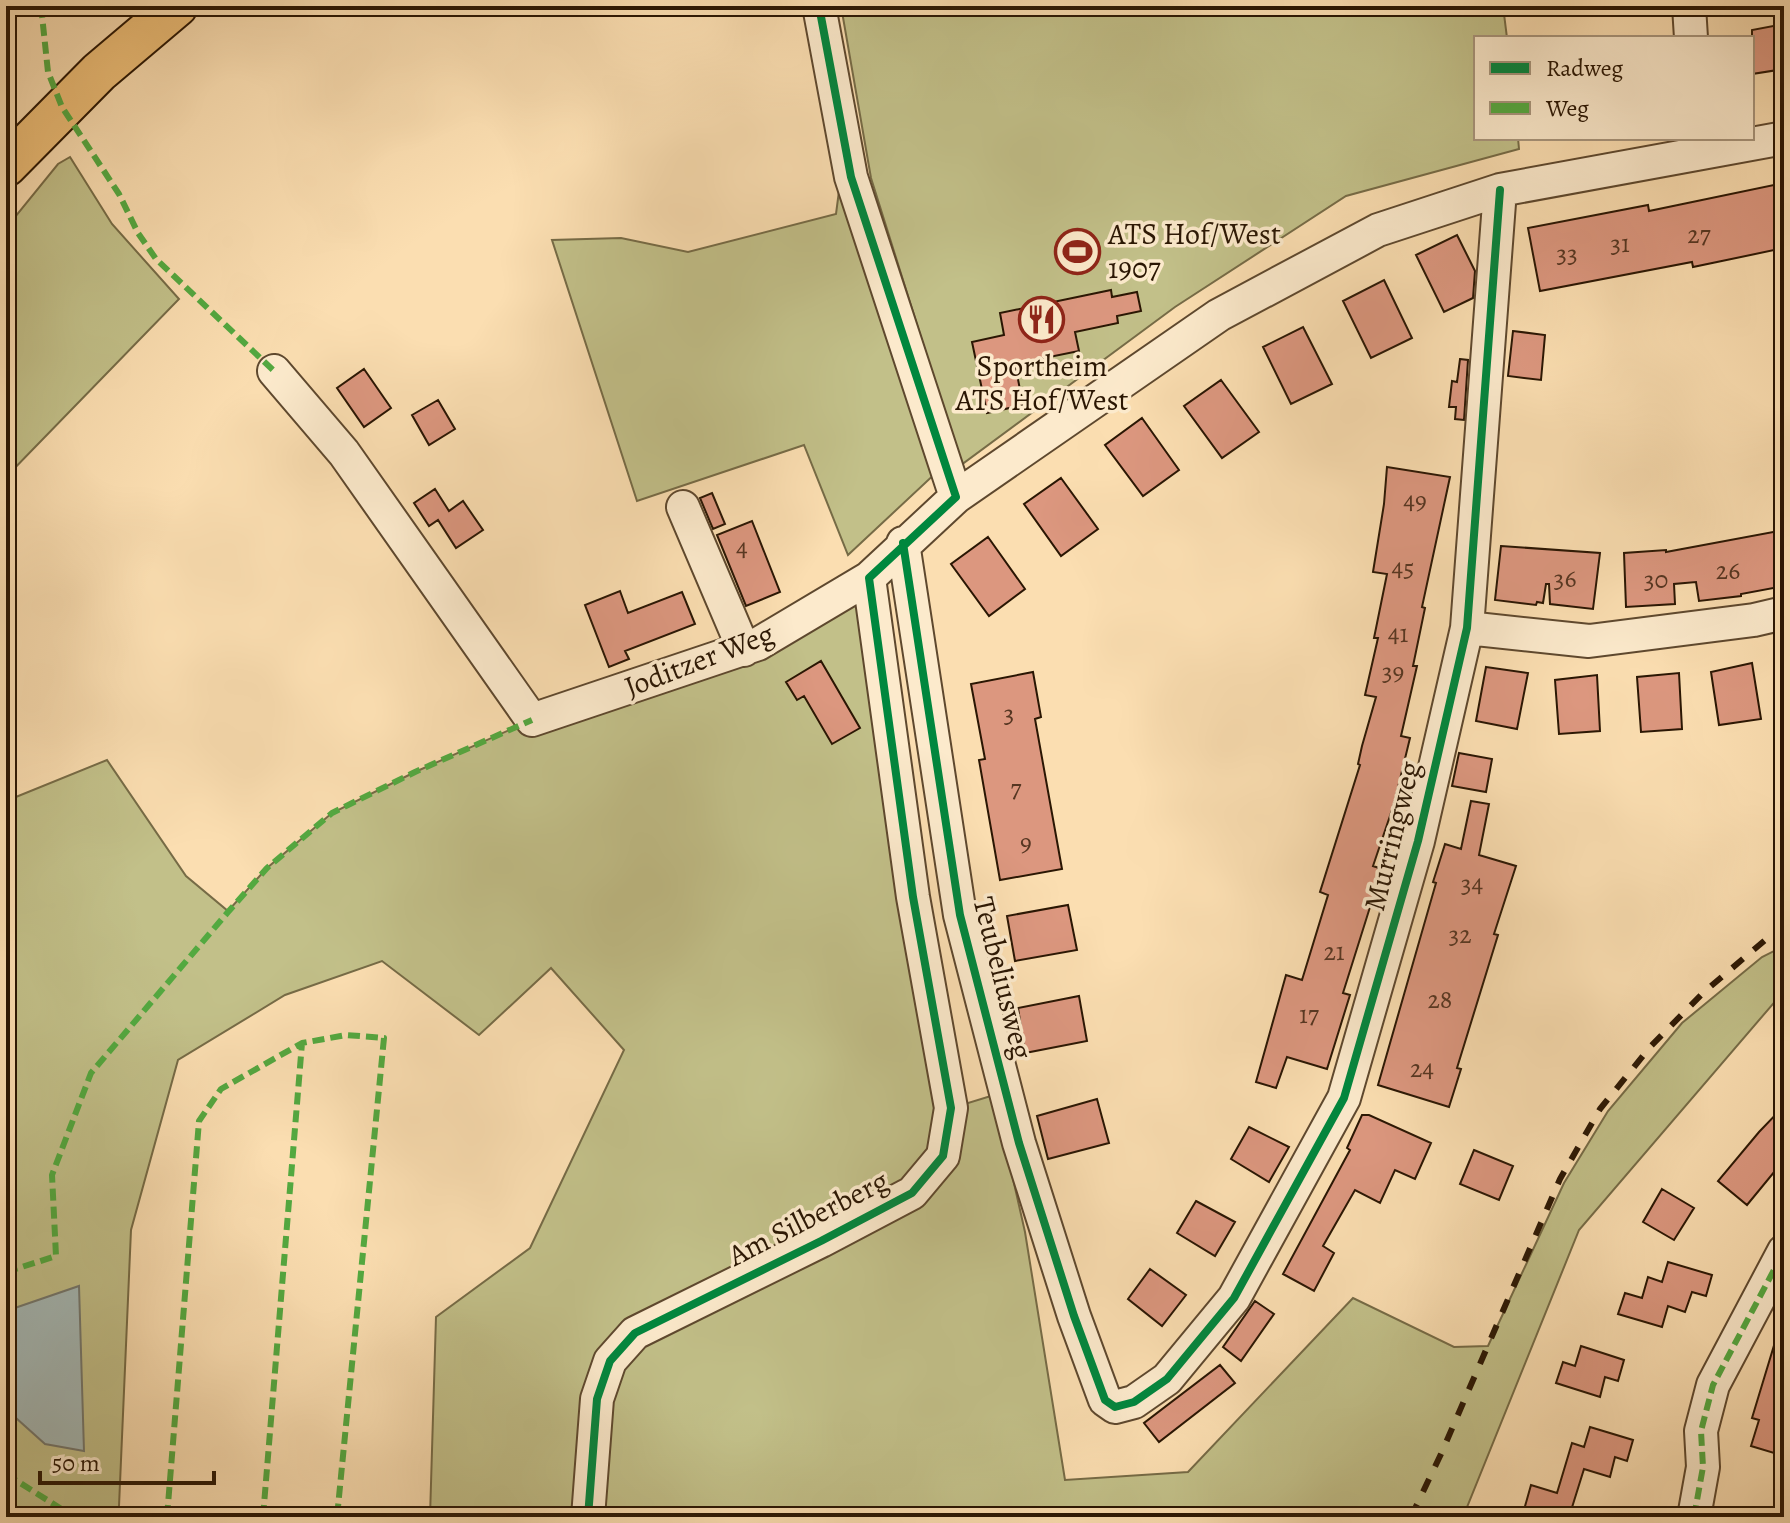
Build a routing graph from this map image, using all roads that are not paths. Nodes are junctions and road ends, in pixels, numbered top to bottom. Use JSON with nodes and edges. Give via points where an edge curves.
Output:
{"nodes":[{"id":1,"x":177,"y":6,"type":"edge"},
{"id":2,"x":819,"y":6,"type":"edge"},
{"id":3,"x":1689,"y":6,"type":"edge"},
{"id":4,"x":1691,"y":36,"type":"edge"},
{"id":5,"x":1784,"y":138,"type":"edge"},
{"id":6,"x":1696,"y":147,"type":"edge"},
{"id":7,"x":6,"y":166,"type":"edge"},
{"id":8,"x":1500,"y":190,"type":"junction"},
{"id":9,"x":274,"y":371,"type":"dead end"},
{"id":10,"x":956,"y":497,"type":"junction"},
{"id":11,"x":683,"y":507,"type":"dead end"},
{"id":12,"x":903,"y":543,"type":"junction"},
{"id":13,"x":869,"y":578,"type":"junction"},
{"id":14,"x":1784,"y":613,"type":"edge"},
{"id":15,"x":1467,"y":628,"type":"junction"},
{"id":16,"x":744,"y":650,"type":"junction"},
{"id":17,"x":1784,"y":1251,"type":"edge"},
{"id":18,"x":1115,"y":1407,"type":"joint"},
{"id":19,"x":588,"y":1517,"type":"edge"},
{"id":20,"x":1694,"y":1517,"type":"edge"}],
"edges":[{"from":1,"to":7,"type":"main road","via":[[99,72]]},
{"from":2,"to":10,"type":"street","via":[[851,177]]},
{"from":3,"to":4,"type":"street"},
{"from":5,"to":6,"type":"street","name":"Joditzer Weg"},
{"from":6,"to":8,"type":"street","name":"Joditzer Weg"},
{"from":8,"to":10,"type":"street","name":"Joditzer Weg","via":[[1378,230],[1219,315]]},
{"from":8,"to":15,"type":"street","name":"Murringweg"},
{"from":9,"to":16,"type":"street","name":"Joditzer Weg","via":[[344,453],[532,720]]},
{"from":10,"to":12,"type":"street","name":"Joditzer Weg"},
{"from":11,"to":16,"type":"street"},
{"from":12,"to":13,"type":"street","name":"Joditzer Weg"},
{"from":12,"to":18,"type":"street","name":"Teubeliusweg","via":[[960,915],[1019,1143],[1074,1316],[1105,1400]]},
{"from":13,"to":16,"type":"street","name":"Joditzer Weg"},
{"from":13,"to":19,"type":"street","name":"Am Silberberg","via":[[913,897],[951,1108],[943,1156],[912,1193],[635,1333],[610,1361],[597,1399]]},
{"from":14,"to":15,"type":"street","via":[[1589,641]]},
{"from":15,"to":18,"type":"street","name":"Murringweg","via":[[1418,841],[1344,1098],[1234,1298],[1167,1379],[1134,1402]]},
{"from":17,"to":20,"type":"street","via":[[1713,1385],[1701,1431],[1703,1467]]}]}
